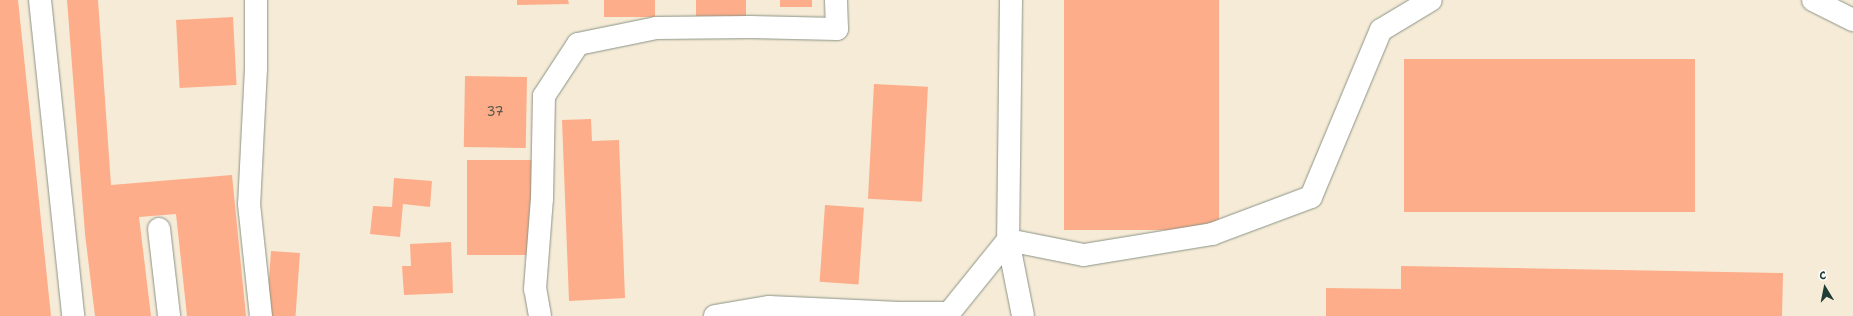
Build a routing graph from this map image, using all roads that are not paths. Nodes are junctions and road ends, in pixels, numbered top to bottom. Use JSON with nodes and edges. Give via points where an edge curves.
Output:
{"nodes":[{"id":1,"x":40,"y":0,"type":"edge"},
{"id":2,"x":256,"y":0,"type":"edge"},
{"id":3,"x":836,"y":0,"type":"edge"},
{"id":4,"x":1011,"y":0,"type":"edge"},
{"id":5,"x":1430,"y":0,"type":"edge"},
{"id":6,"x":1812,"y":0,"type":"edge"},
{"id":7,"x":1853,"y":20,"type":"edge"},
{"id":8,"x":159,"y":229,"type":"dead end"},
{"id":9,"x":1008,"y":240,"type":"junction"},
{"id":10,"x":73,"y":316,"type":"edge"},
{"id":11,"x":169,"y":316,"type":"edge"},
{"id":12,"x":261,"y":316,"type":"edge"},
{"id":13,"x":540,"y":316,"type":"edge"},
{"id":14,"x":715,"y":316,"type":"edge"},
{"id":15,"x":1023,"y":316,"type":"edge"}],
"edges":[{"from":1,"to":10,"type":"lane"},
{"from":2,"to":12,"type":"lane","via":[[256,68],[249,204]]},
{"from":3,"to":13,"type":"lane","via":[[836,29],[656,28],[578,44],[544,96],[542,199],[535,289]]},
{"from":4,"to":9,"type":"lane"},
{"from":5,"to":9,"type":"lane","via":[[1381,30],[1311,197],[1212,234],[1084,255]]},
{"from":6,"to":7,"type":"lane"},
{"from":8,"to":11,"type":"lane"},
{"from":9,"to":14,"type":"lane","via":[[948,313],[769,307]]},
{"from":9,"to":15,"type":"lane"}]}
